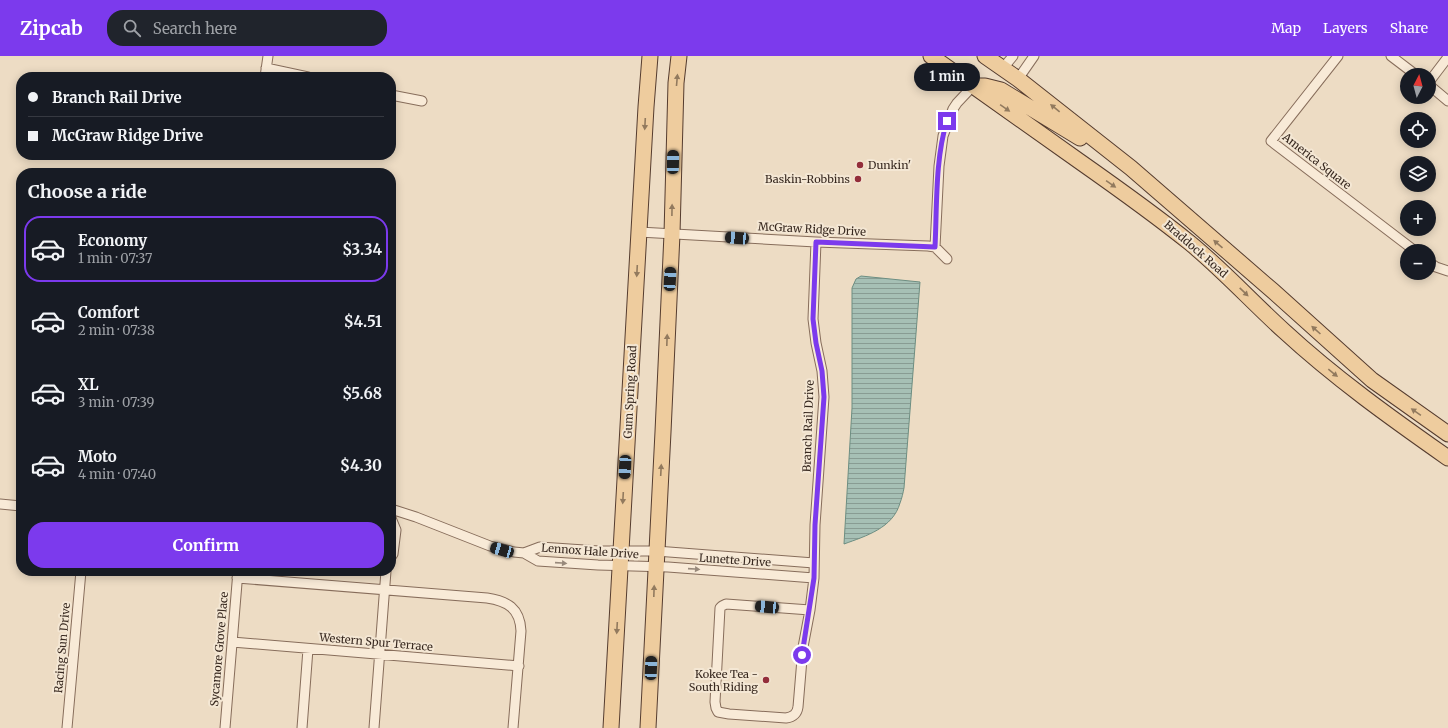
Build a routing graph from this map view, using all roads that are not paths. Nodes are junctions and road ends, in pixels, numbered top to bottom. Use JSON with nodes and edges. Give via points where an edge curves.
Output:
{"nodes":[{"id":1,"x":268,"y":56,"type":"edge"},
{"id":2,"x":650,"y":56,"type":"edge"},
{"id":3,"x":679,"y":56,"type":"edge"},
{"id":4,"x":930,"y":56,"type":"edge"},
{"id":5,"x":985,"y":56,"type":"edge"},
{"id":6,"x":1013,"y":56,"type":"edge"},
{"id":7,"x":1034,"y":56,"type":"edge"},
{"id":8,"x":1338,"y":56,"type":"edge"},
{"id":9,"x":1391,"y":56,"type":"edge"},
{"id":10,"x":1448,"y":57,"type":"edge"},
{"id":11,"x":1003,"y":68,"type":"junction"},
{"id":12,"x":1407,"y":68,"type":"edge"},
{"id":13,"x":265,"y":72,"type":"edge"},
{"id":14,"x":1436,"y":74,"type":"edge"},
{"id":15,"x":1018,"y":79,"type":"junction"},
{"id":16,"x":973,"y":86,"type":"junction"},
{"id":17,"x":1436,"y":90,"type":"edge"},
{"id":18,"x":396,"y":96,"type":"edge"},
{"id":19,"x":1448,"y":100,"type":"edge"},
{"id":20,"x":422,"y":101,"type":"dead end"},
{"id":21,"x":1131,"y":168,"type":"junction"},
{"id":22,"x":639,"y":232,"type":"junction"},
{"id":23,"x":672,"y":234,"type":"junction"},
{"id":24,"x":816,"y":242,"type":"junction"},
{"id":25,"x":1406,"y":244,"type":"edge"},
{"id":26,"x":935,"y":247,"type":"junction"},
{"id":27,"x":947,"y":259,"type":"dead end"},
{"id":28,"x":1436,"y":267,"type":"edge"},
{"id":29,"x":1448,"y":271,"type":"edge"},
{"id":30,"x":1448,"y":434,"type":"edge"},
{"id":31,"x":1448,"y":458,"type":"edge"},
{"id":32,"x":0,"y":504,"type":"edge"},
{"id":33,"x":16,"y":506,"type":"edge"},
{"id":34,"x":396,"y":511,"type":"edge"},
{"id":35,"x":621,"y":551,"type":"junction"},
{"id":36,"x":656,"y":551,"type":"junction"},
{"id":37,"x":524,"y":553,"type":"junction"},
{"id":38,"x":814,"y":563,"type":"junction"},
{"id":39,"x":620,"y":566,"type":"junction"},
{"id":40,"x":655,"y":567,"type":"junction"},
{"id":41,"x":81,"y":576,"type":"edge"},
{"id":42,"x":237,"y":576,"type":"edge"},
{"id":43,"x":255,"y":576,"type":"edge"},
{"id":44,"x":385,"y":576,"type":"edge"},
{"id":45,"x":814,"y":578,"type":"junction"},
{"id":46,"x":384,"y":590,"type":"junction"},
{"id":47,"x":810,"y":610,"type":"junction"},
{"id":48,"x":232,"y":642,"type":"junction"},
{"id":49,"x":308,"y":649,"type":"junction"},
{"id":50,"x":379,"y":654,"type":"junction"},
{"id":51,"x":518,"y":666,"type":"junction"},
{"id":52,"x":67,"y":728,"type":"edge"},
{"id":53,"x":224,"y":728,"type":"edge"},
{"id":54,"x":302,"y":728,"type":"edge"},
{"id":55,"x":374,"y":728,"type":"edge"},
{"id":56,"x":513,"y":728,"type":"edge"},
{"id":57,"x":611,"y":728,"type":"edge"},
{"id":58,"x":648,"y":728,"type":"edge"}],
"edges":[{"from":1,"to":13,"type":"street"},
{"from":2,"to":22,"type":"main road","name":"Gum Spring Road","one_way":true},
{"from":23,"to":3,"type":"main road","one_way":true},
{"from":4,"to":16,"type":"main road","name":"Braddock Road"},
{"from":5,"to":11,"type":"main road","name":"Braddock Road"},
{"from":6,"to":11,"type":"street"},
{"from":7,"to":15,"type":"street"},
{"from":8,"to":25,"type":"street","name":"America Square","via":[[1271,141]]},
{"from":9,"to":12,"type":"street"},
{"from":10,"to":14,"type":"street"},
{"from":11,"to":15,"type":"main road","name":"Braddock Road"},
{"from":21,"to":15,"type":"main road","name":"Braddock Road","one_way":true},
{"from":16,"to":21,"type":"main road","via":[[1001,90]]},
{"from":16,"to":26,"type":"street","via":[[952,109],[943,136]]},
{"from":16,"to":31,"type":"main road","name":"Braddock Road","one_way":true,"via":[[1164,222],[1192,244],[1326,368]]},
{"from":17,"to":19,"type":"street"},
{"from":18,"to":20,"type":"street"},
{"from":30,"to":21,"type":"main road","name":"Braddock Road","one_way":true,"via":[[1372,380]]},
{"from":22,"to":23,"type":"street","name":"McGraw Ridge Drive"},
{"from":22,"to":35,"type":"main road","name":"Gum Spring Road","one_way":true},
{"from":23,"to":24,"type":"street","name":"McGraw Ridge Drive"},
{"from":36,"to":23,"type":"main road","one_way":true},
{"from":24,"to":26,"type":"street","name":"McGraw Ridge Drive"},
{"from":24,"to":38,"type":"street","name":"Branch Rail Drive","via":[[813,319],[824,397]]},
{"from":26,"to":27,"type":"street"},
{"from":28,"to":29,"type":"street"},
{"from":32,"to":33,"type":"street"},
{"from":34,"to":37,"type":"street","name":"Lennox Hale Drive","via":[[490,546]]},
{"from":35,"to":36,"type":"street","name":"Lennox Hale Drive"},
{"from":35,"to":37,"type":"street","name":"Lennox Hale Drive","via":[[540,547]]},
{"from":35,"to":39,"type":"main road","name":"Gum Spring Road"},
{"from":36,"to":38,"type":"street","name":"Lunette Drive"},
{"from":36,"to":40,"type":"main road"},
{"from":37,"to":39,"type":"street","name":"Lennox Hale Drive","one_way":true,"via":[[538,561]]},
{"from":38,"to":45,"type":"street","name":"Branch Rail Drive"},
{"from":39,"to":40,"type":"street","name":"Lennox Hale Drive"},
{"from":39,"to":57,"type":"main road","name":"Gum Spring Road","one_way":true},
{"from":40,"to":45,"type":"street","name":"Lunette Drive","one_way":true},
{"from":58,"to":40,"type":"main road","one_way":true},
{"from":41,"to":52,"type":"street","name":"Racing Sun Drive"},
{"from":42,"to":48,"type":"street","name":"Sycamore Grove Place"},
{"from":43,"to":46,"type":"street"},
{"from":44,"to":46,"type":"street"},
{"from":45,"to":47,"type":"street","name":"Branch Rail Drive"},
{"from":46,"to":50,"type":"street"},
{"from":46,"to":51,"type":"street","via":[[499,600],[512,608],[520,622]]},
{"from":47,"to":47,"type":"street","name":"Branch Rail Drive","via":[[802,651],[797,712],[786,718],[718,712],[715,702],[720,608],[726,604]]},
{"from":48,"to":49,"type":"street","name":"Western Spur Terrace"},
{"from":48,"to":53,"type":"street","name":"Sycamore Grove Place"},
{"from":49,"to":50,"type":"street","name":"Western Spur Terrace"},
{"from":49,"to":54,"type":"street"},
{"from":50,"to":51,"type":"street","name":"Western Spur Terrace"},
{"from":50,"to":55,"type":"street"},
{"from":51,"to":56,"type":"street"}]}
